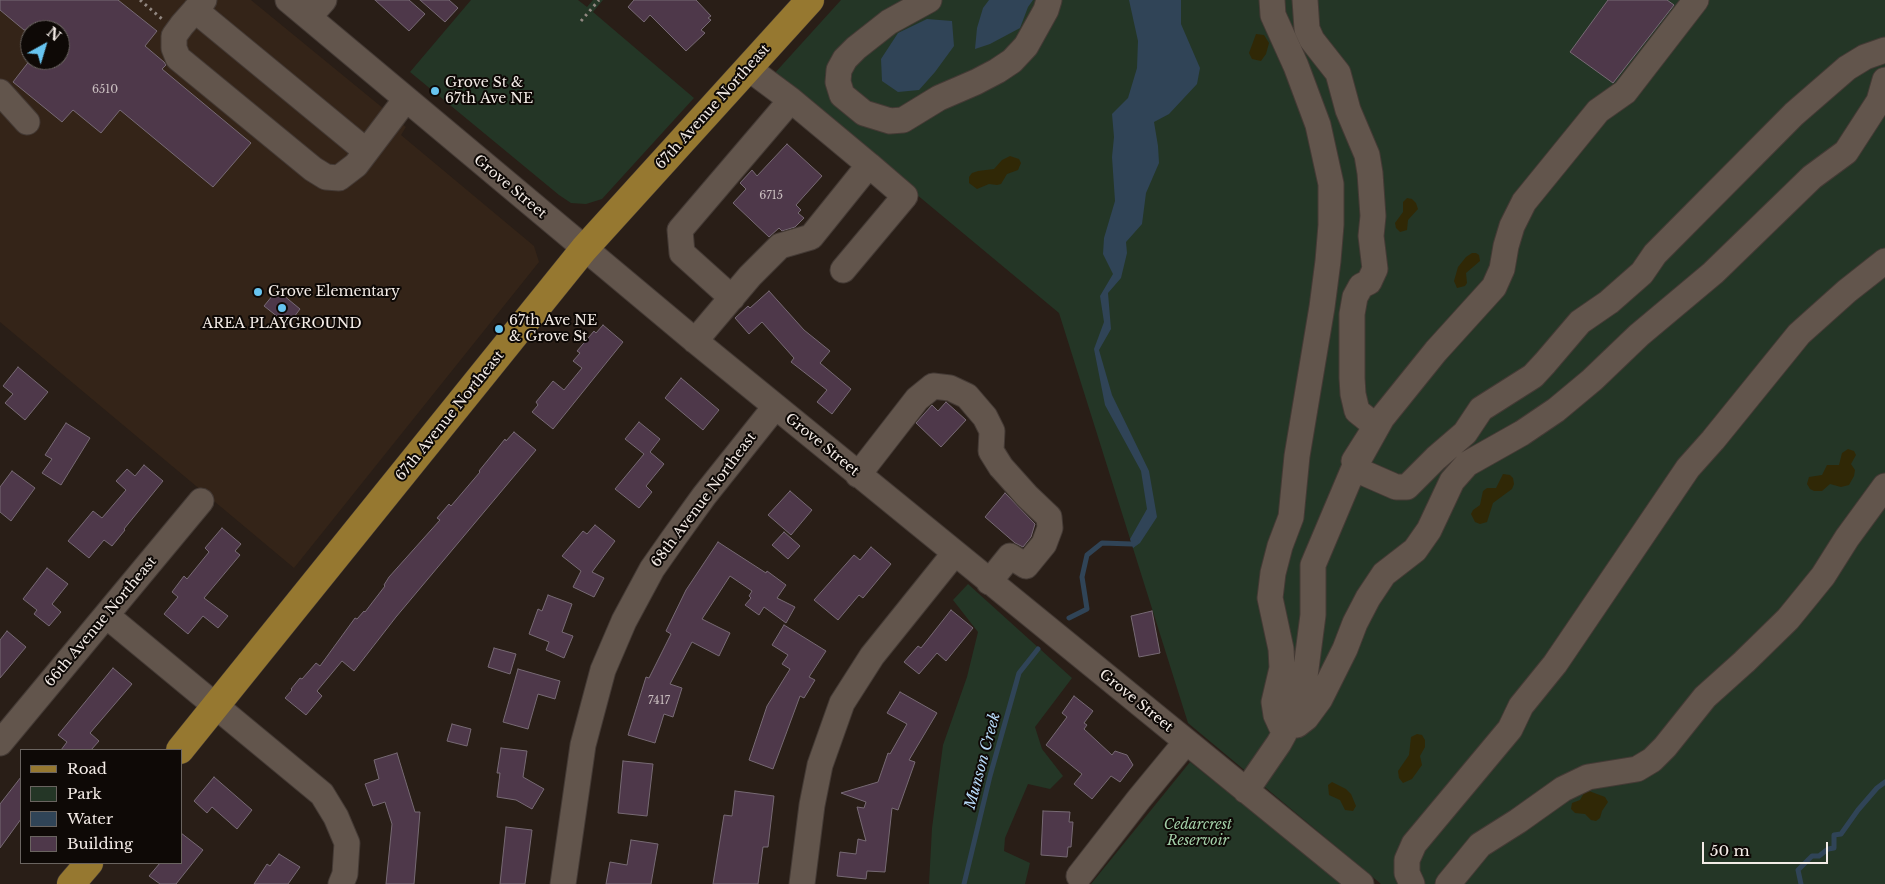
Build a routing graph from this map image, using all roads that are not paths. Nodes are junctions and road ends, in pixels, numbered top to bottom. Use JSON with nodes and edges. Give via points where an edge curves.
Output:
{"nodes":[{"id":1,"x":288,"y":0,"type":"edge"},
{"id":2,"x":810,"y":0,"type":"edge"},
{"id":3,"x":929,"y":0,"type":"edge"},
{"id":4,"x":1049,"y":0,"type":"edge"},
{"id":5,"x":1272,"y":0,"type":"edge"},
{"id":6,"x":1305,"y":0,"type":"edge"},
{"id":7,"x":1696,"y":0,"type":"edge"},
{"id":8,"x":199,"y":5,"type":"edge"},
{"id":9,"x":317,"y":9,"type":"edge"},
{"id":10,"x":1885,"y":50,"type":"edge"},
{"id":11,"x":748,"y":68,"type":"junction"},
{"id":12,"x":1885,"y":80,"type":"edge"},
{"id":13,"x":0,"y":92,"type":"edge"},
{"id":14,"x":406,"y":99,"type":"junction"},
{"id":15,"x":791,"y":100,"type":"junction"},
{"id":16,"x":27,"y":122,"type":"dead end"},
{"id":17,"x":366,"y":151,"type":"junction"},
{"id":18,"x":869,"y":165,"type":"junction"},
{"id":19,"x":584,"y":249,"type":"junction"},
{"id":20,"x":1885,"y":261,"type":"edge"},
{"id":21,"x":843,"y":270,"type":"dead end"},
{"id":22,"x":732,"y":298,"type":"junction"},
{"id":23,"x":695,"y":341,"type":"junction"},
{"id":24,"x":775,"y":407,"type":"junction"},
{"id":25,"x":1356,"y":464,"type":"junction"},
{"id":26,"x":858,"y":475,"type":"junction"},
{"id":27,"x":1885,"y":486,"type":"edge"},
{"id":28,"x":202,"y":501,"type":"dead end"},
{"id":29,"x":954,"y":554,"type":"junction"},
{"id":30,"x":989,"y":582,"type":"junction"},
{"id":31,"x":107,"y":616,"type":"junction"},
{"id":32,"x":217,"y":706,"type":"junction"},
{"id":33,"x":1289,"y":726,"type":"junction"},
{"id":34,"x":1186,"y":742,"type":"junction"},
{"id":35,"x":0,"y":743,"type":"edge"},
{"id":36,"x":181,"y":749,"type":"edge"},
{"id":37,"x":1246,"y":791,"type":"junction"},
{"id":38,"x":88,"y":864,"type":"edge"},
{"id":39,"x":1079,"y":876,"type":"dead end"},
{"id":40,"x":72,"y":884,"type":"edge"},
{"id":41,"x":341,"y":884,"type":"edge"},
{"id":42,"x":563,"y":884,"type":"edge"},
{"id":43,"x":802,"y":884,"type":"edge"},
{"id":44,"x":1361,"y":884,"type":"edge"},
{"id":45,"x":1412,"y":884,"type":"edge"},
{"id":46,"x":1448,"y":884,"type":"edge"}],
"edges":[{"from":1,"to":9,"type":"street","name":"Grove Street"},
{"from":2,"to":11,"type":"main road","name":"67th Avenue Northeast"},
{"from":3,"to":4,"type":"street","via":[[889,22],[845,59],[839,70],[838,82],[842,95],[864,113],[890,121],[903,120],[939,98],[996,71],[1012,61],[1026,46]]},
{"from":5,"to":33,"type":"street","via":[[1273,16],[1318,125],[1331,184],[1328,261],[1297,456],[1292,517],[1280,546],[1270,598],[1282,668],[1274,702],[1281,726]]},
{"from":6,"to":25,"type":"street","via":[[1307,29],[1338,73],[1348,110],[1367,155],[1370,173],[1375,269],[1369,282],[1361,286],[1355,297],[1352,378],[1357,412],[1372,423],[1373,431],[1354,460]]},
{"from":7,"to":25,"type":"street","via":[[1625,92],[1598,111],[1524,202],[1512,226],[1502,269],[1494,287],[1382,418]]},
{"from":8,"to":17,"type":"street"},
{"from":8,"to":17,"type":"street","via":[[174,36],[178,58],[326,178],[339,178],[348,173]]},
{"from":9,"to":14,"type":"street","name":"Grove Street"},
{"from":10,"to":25,"type":"street","via":[[1847,68],[1794,114],[1655,254],[1642,273],[1610,302],[1580,322],[1533,376],[1481,409],[1465,433],[1407,487],[1396,487],[1374,478]]},
{"from":11,"to":15,"type":"street"},
{"from":11,"to":19,"type":"main road","name":"67th Avenue Northeast"},
{"from":12,"to":33,"type":"street","via":[[1879,101],[1846,152],[1812,177],[1713,273],[1639,334],[1556,410],[1467,464],[1452,480],[1429,530],[1414,550],[1384,574],[1368,598],[1320,699],[1306,718],[1297,725]]},
{"from":13,"to":16,"type":"street"},
{"from":14,"to":17,"type":"street"},
{"from":14,"to":19,"type":"street","name":"Grove Street"},
{"from":15,"to":18,"type":"street"},
{"from":15,"to":22,"type":"street","via":[[680,230],[682,253]]},
{"from":18,"to":21,"type":"street","via":[[905,196]]},
{"from":18,"to":22,"type":"street","via":[[811,237],[780,246]]},
{"from":19,"to":23,"type":"street","name":"Grove Street"},
{"from":19,"to":32,"type":"main road","name":"67th Avenue Northeast"},
{"from":20,"to":45,"type":"street","via":[[1799,334],[1688,468],[1555,664],[1521,706],[1510,729],[1414,844],[1407,860],[1407,873]]},
{"from":22,"to":23,"type":"street"},
{"from":23,"to":24,"type":"street","name":"Grove Street"},
{"from":24,"to":26,"type":"street","name":"Grove Street"},
{"from":24,"to":42,"type":"street","name":"68th Avenue Northeast","via":[[673,539],[652,569],[624,621],[603,670],[583,745]]},
{"from":25,"to":33,"type":"street","via":[[1313,565],[1313,615],[1304,684]]},
{"from":26,"to":29,"type":"street","name":"Grove Street"},
{"from":26,"to":30,"type":"street","via":[[917,400],[933,386],[950,388],[967,396],[992,431],[991,451],[1001,467],[1049,517],[1050,528],[1044,544],[1026,566],[1010,556]]},
{"from":27,"to":46,"type":"street","via":[[1823,576],[1788,619],[1705,697],[1652,760],[1636,769],[1588,777],[1563,789],[1480,845]]},
{"from":28,"to":31,"type":"street","name":"66th Avenue Northeast"},
{"from":29,"to":30,"type":"street","name":"Grove Street"},
{"from":29,"to":43,"type":"street","via":[[872,656],[842,704],[820,764]]},
{"from":30,"to":34,"type":"street","name":"Grove Street"},
{"from":31,"to":32,"type":"street"},
{"from":31,"to":35,"type":"street","name":"66th Avenue Northeast"},
{"from":32,"to":36,"type":"main road","name":"67th Avenue Northeast"},
{"from":32,"to":41,"type":"street","via":[[322,794],[347,843],[345,874]]},
{"from":33,"to":37,"type":"street"},
{"from":34,"to":37,"type":"street","name":"Grove Street"},
{"from":34,"to":39,"type":"street"},
{"from":37,"to":44,"type":"street","name":"Grove Street"},
{"from":38,"to":40,"type":"main road"}]}
